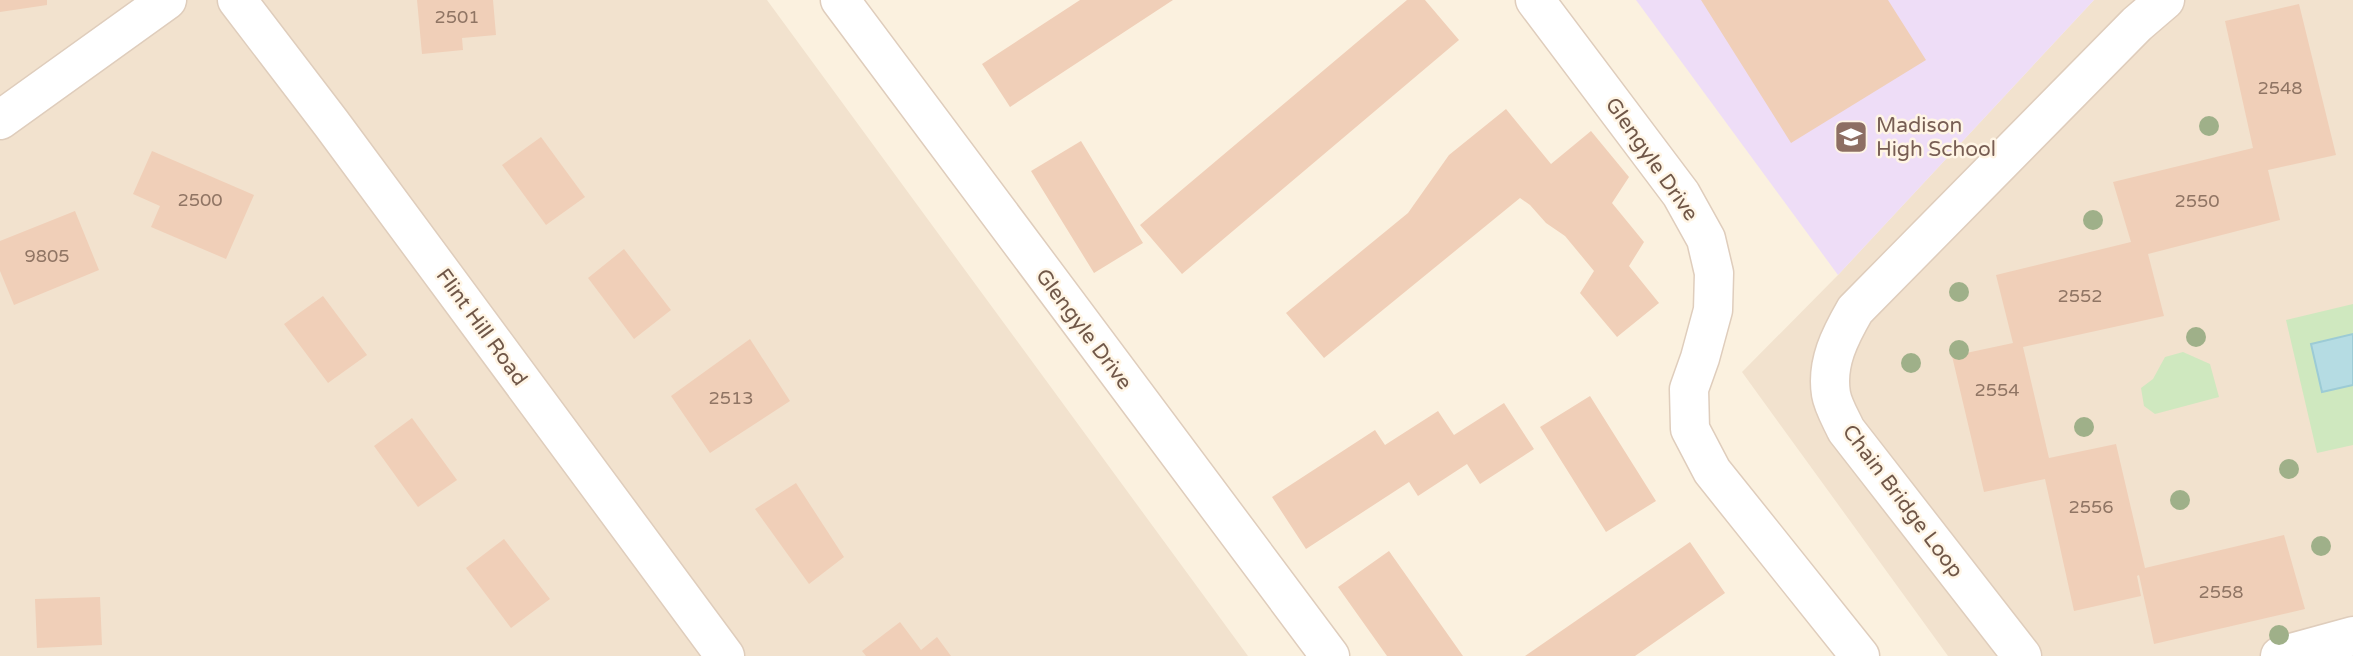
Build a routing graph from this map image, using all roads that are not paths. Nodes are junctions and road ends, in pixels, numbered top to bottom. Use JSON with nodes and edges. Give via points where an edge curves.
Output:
{"nodes":[{"id":1,"x":167,"y":0,"type":"edge"},
{"id":2,"x":237,"y":0,"type":"edge"},
{"id":3,"x":840,"y":0,"type":"edge"},
{"id":4,"x":1535,"y":0,"type":"edge"},
{"id":5,"x":2165,"y":0,"type":"edge"},
{"id":6,"x":0,"y":120,"type":"edge"},
{"id":7,"x":2353,"y":635,"type":"edge"},
{"id":8,"x":724,"y":656,"type":"edge"},
{"id":9,"x":1330,"y":656,"type":"edge"},
{"id":10,"x":1860,"y":656,"type":"edge"},
{"id":11,"x":2022,"y":656,"type":"edge"},
{"id":12,"x":2280,"y":656,"type":"edge"}],
"edges":[{"from":1,"to":6,"type":"street"},
{"from":2,"to":8,"type":"street","name":"Flint Hill Road"},
{"from":3,"to":9,"type":"street","name":"Glengyle Drive"},
{"from":4,"to":10,"type":"street","name":"Glengyle Drive","via":[[1681,194],[1706,239],[1714,273],[1713,310],[1689,390],[1690,429],[1712,471]]},
{"from":5,"to":11,"type":"street","name":"Chain Bridge Loop","via":[[1855,310],[1839,339],[1831,368],[1831,395],[1846,430]]},
{"from":7,"to":12,"type":"street"}]}
